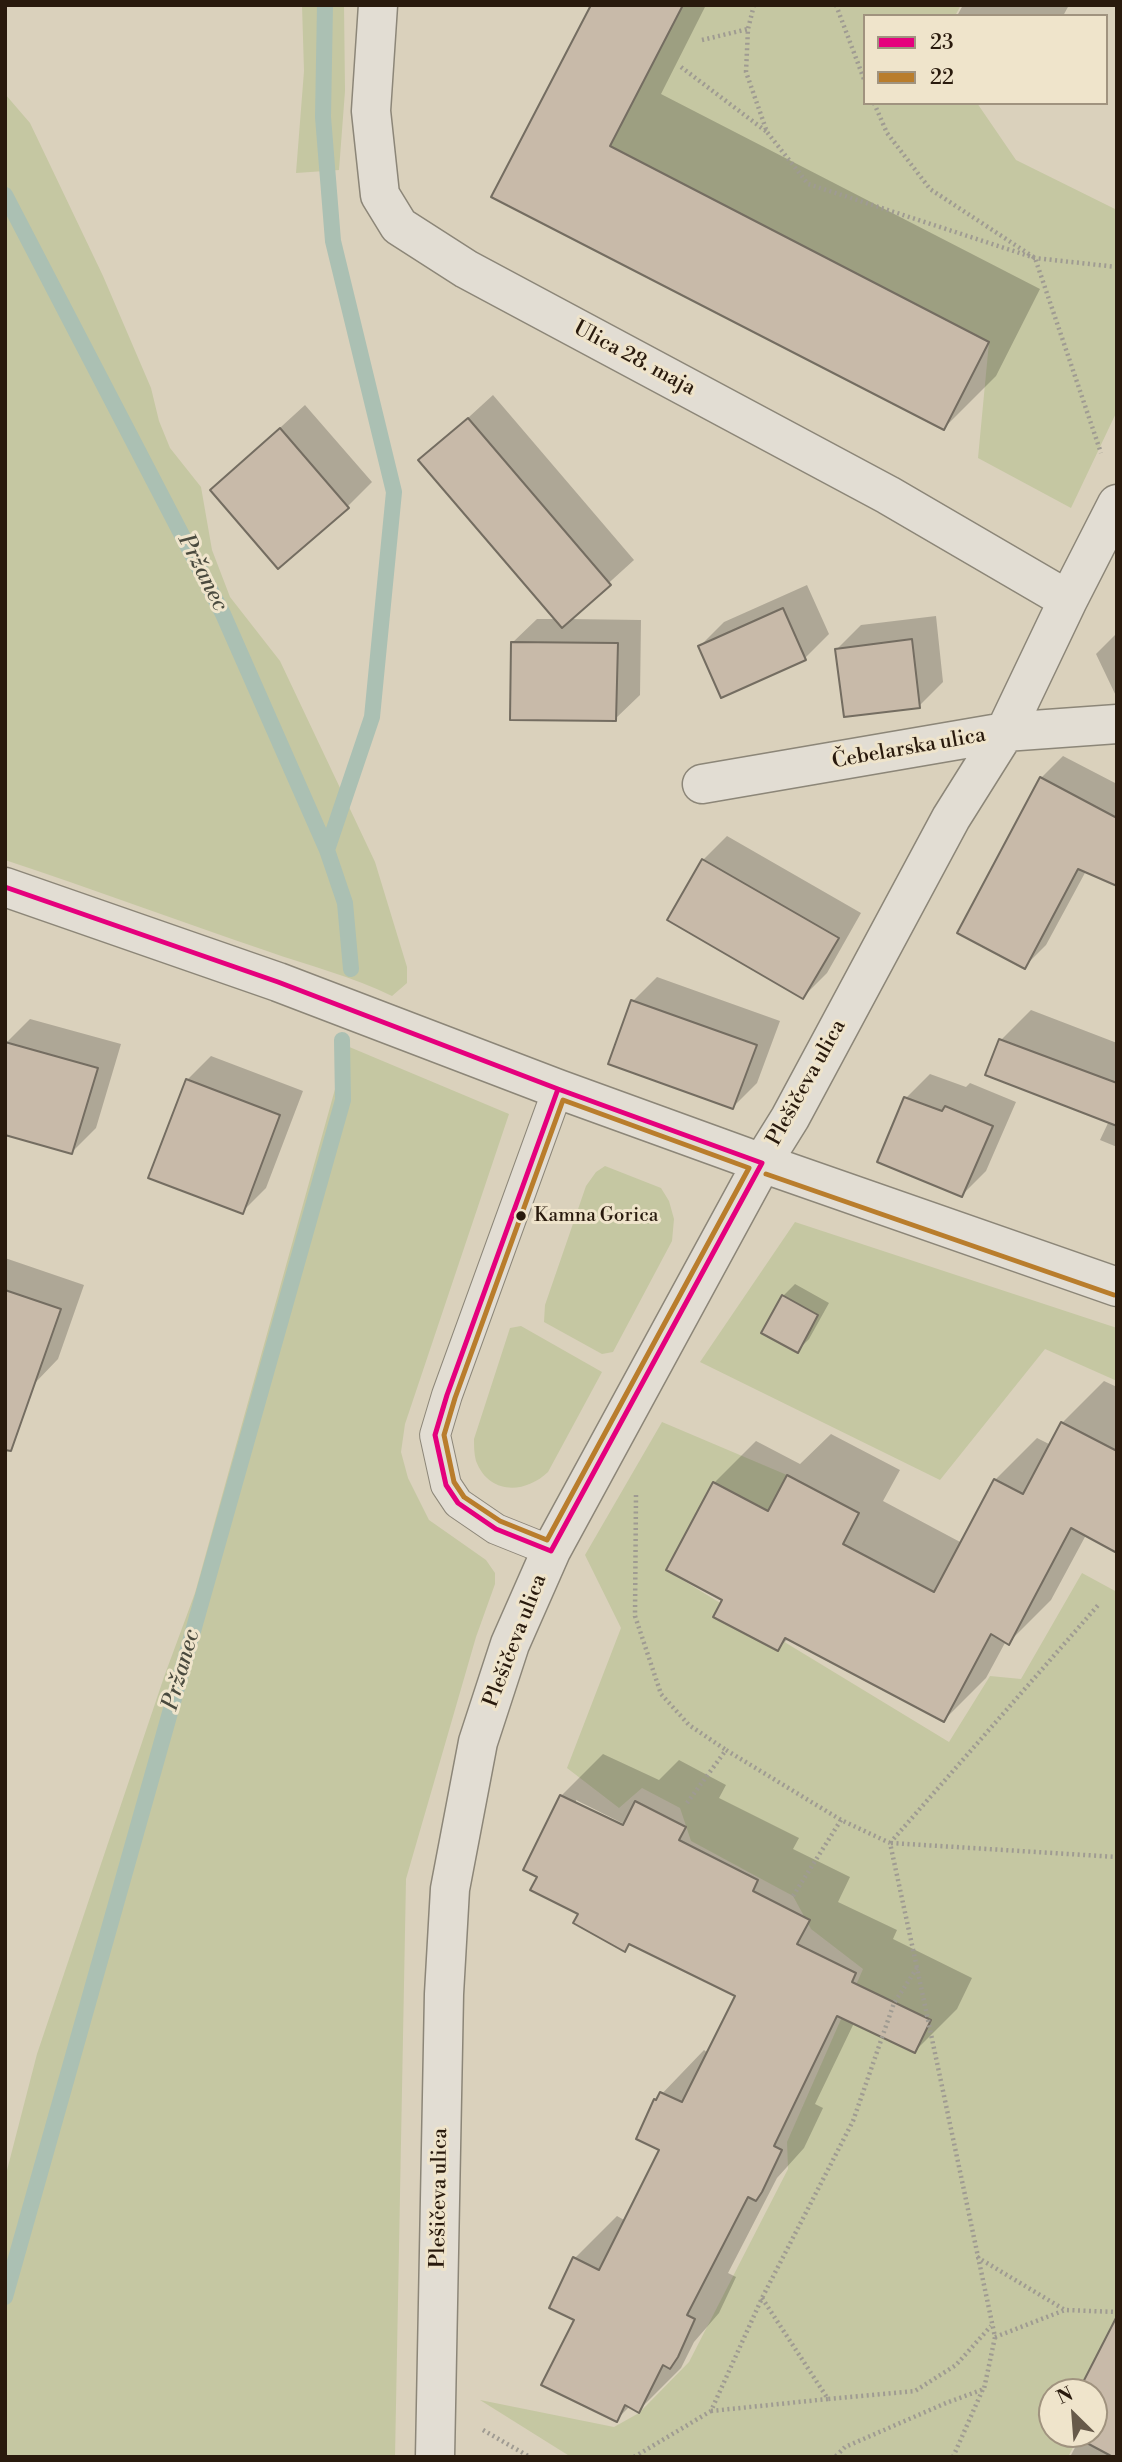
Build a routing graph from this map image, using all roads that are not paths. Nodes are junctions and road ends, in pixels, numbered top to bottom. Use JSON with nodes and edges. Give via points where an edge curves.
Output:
{"nodes":[{"id":1,"x":378,"y":5,"type":"edge"},
{"id":2,"x":1117,"y":504,"type":"edge"},
{"id":3,"x":1068,"y":600,"type":"junction"},
{"id":4,"x":1117,"y":724,"type":"edge"},
{"id":5,"x":1005,"y":732,"type":"junction"},
{"id":6,"x":702,"y":784,"type":"dead end"},
{"id":7,"x":5,"y":887,"type":"edge"},
{"id":8,"x":558,"y":1090,"type":"junction"},
{"id":9,"x":762,"y":1164,"type":"junction"},
{"id":10,"x":1117,"y":1287,"type":"edge"},
{"id":11,"x":551,"y":1551,"type":"junction"},
{"id":12,"x":435,"y":2457,"type":"edge"}],
"edges":[{"from":1,"to":3,"type":"street","name":"Ulica 28. maja","via":[[373,123],[380,195],[399,226],[466,269],[888,495]]},
{"from":2,"to":3,"type":"street","name":"Plešičeva ulica"},
{"from":3,"to":5,"type":"street","name":"Plešičeva ulica"},
{"from":4,"to":5,"type":"street","name":"Čebelarska ulica"},
{"from":5,"to":6,"type":"street","name":"Čebelarska ulica"},
{"from":5,"to":9,"type":"street","name":"Plešičeva ulica","via":[[951,818]]},
{"from":7,"to":8,"type":"street","via":[[278,982]]},
{"from":8,"to":9,"type":"street"},
{"from":8,"to":11,"type":"lane","via":[[435,1434],[446,1485],[458,1503],[496,1529]]},
{"from":9,"to":10,"type":"street"},
{"from":9,"to":11,"type":"street","name":"Plešičeva ulica"},
{"from":11,"to":12,"type":"street","name":"Plešičeva ulica","via":[[510,1644],[478,1742],[450,1889]]}]}
